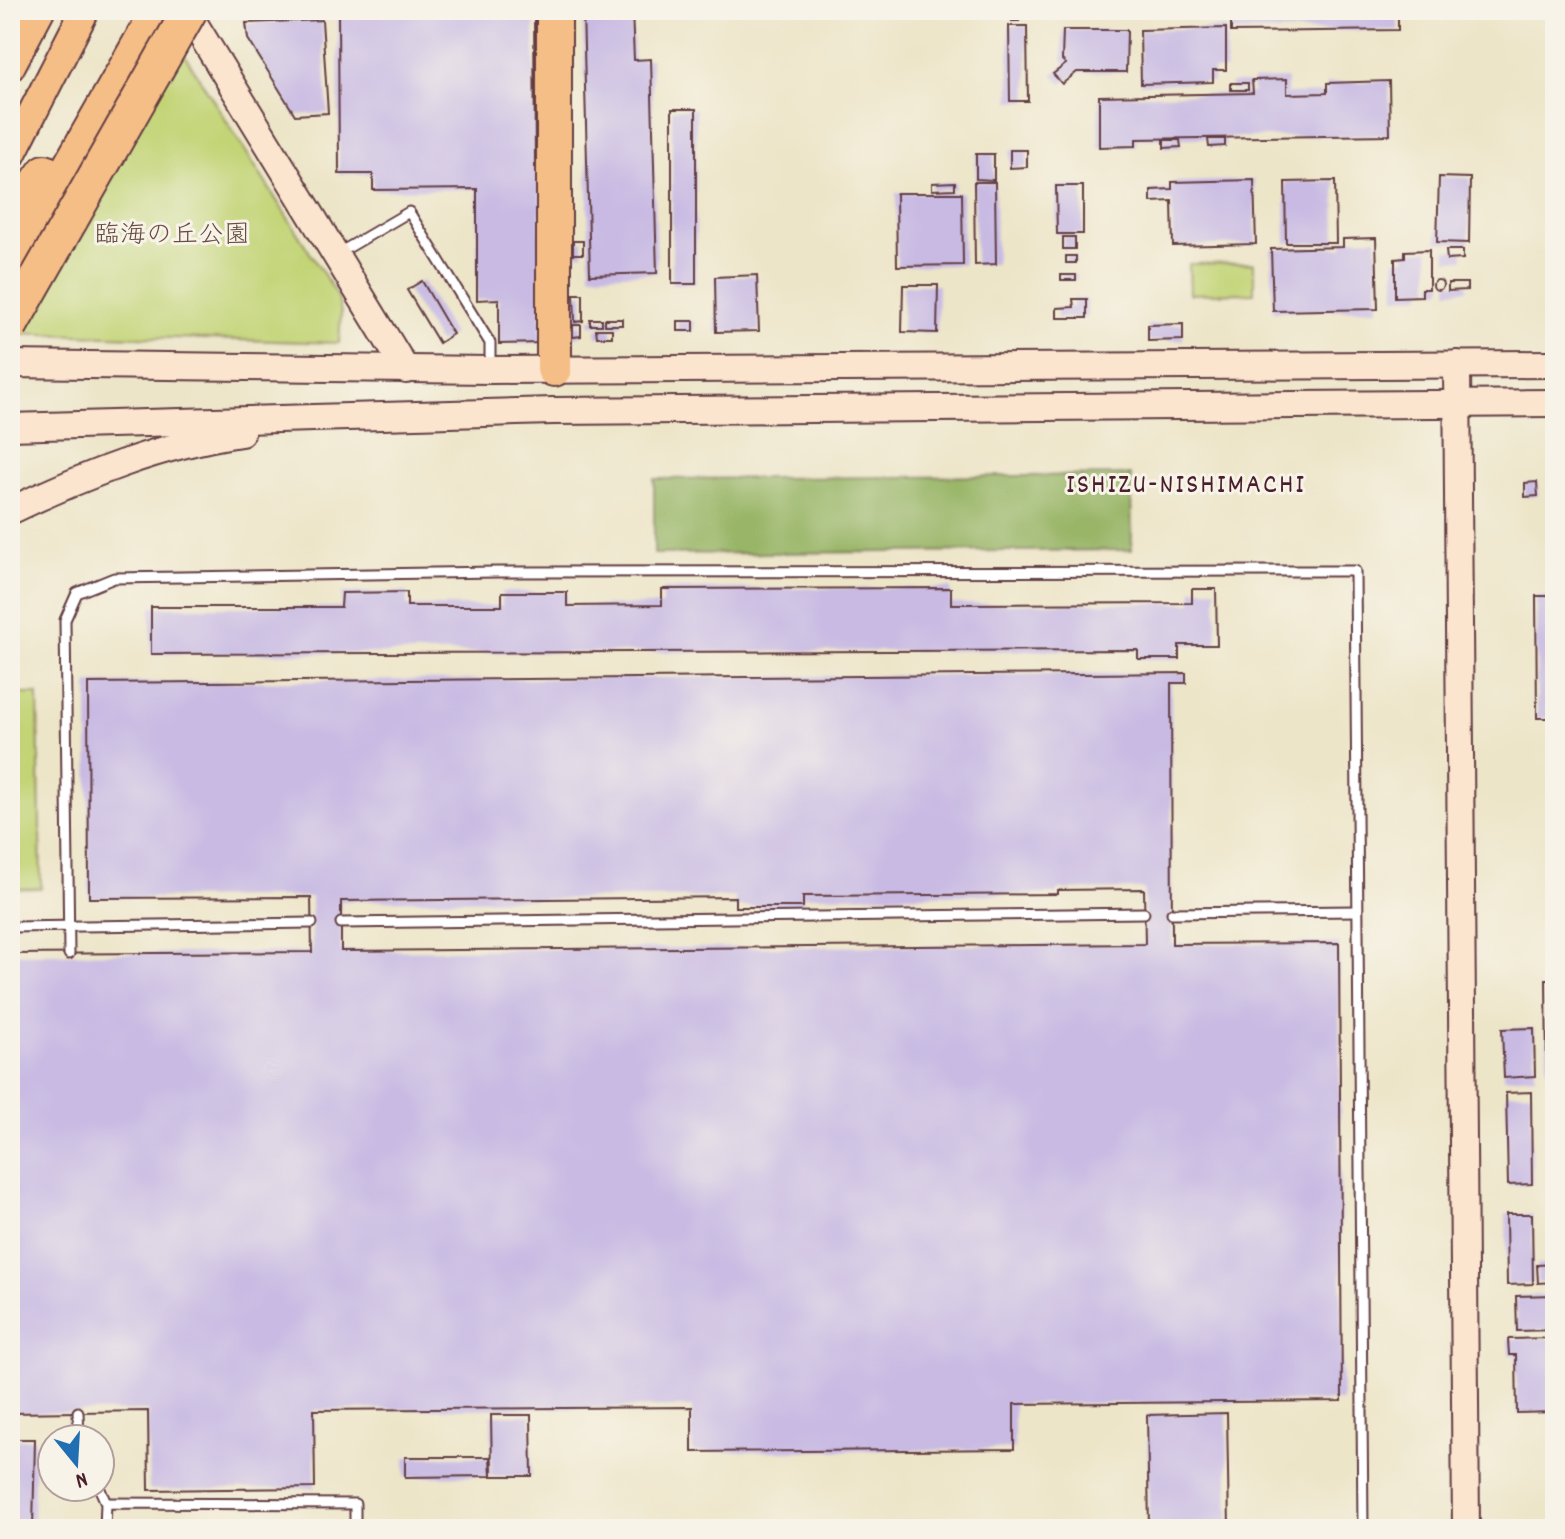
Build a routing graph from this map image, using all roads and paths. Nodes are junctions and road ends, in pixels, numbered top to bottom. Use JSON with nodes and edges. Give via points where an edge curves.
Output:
{"nodes":[{"id":1,"x":40,"y":10,"type":"edge"},
{"id":2,"x":85,"y":10,"type":"edge"},
{"id":3,"x":152,"y":10,"type":"edge"},
{"id":4,"x":159,"y":10,"type":"edge"},
{"id":5,"x":188,"y":10,"type":"edge"},
{"id":6,"x":554,"y":10,"type":"edge"},
{"id":7,"x":10,"y":67,"type":"edge"},
{"id":8,"x":10,"y":157,"type":"edge"},
{"id":9,"x":10,"y":221,"type":"edge"},
{"id":10,"x":336,"y":255,"type":"junction"},
{"id":11,"x":10,"y":272,"type":"edge"},
{"id":12,"x":10,"y":326,"type":"edge"},
{"id":13,"x":10,"y":364,"type":"edge"},
{"id":14,"x":1457,"y":364,"type":"junction"},
{"id":15,"x":1555,"y":364,"type":"edge"},
{"id":16,"x":554,"y":369,"type":"junction"},
{"id":17,"x":406,"y":370,"type":"junction"},
{"id":18,"x":490,"y":370,"type":"junction"},
{"id":19,"x":1555,"y":403,"type":"edge"},
{"id":20,"x":1456,"y":404,"type":"junction"},
{"id":21,"x":553,"y":411,"type":"junction"},
{"id":22,"x":380,"y":415,"type":"junction"},
{"id":23,"x":10,"y":427,"type":"edge"},
{"id":24,"x":10,"y":511,"type":"edge"},
{"id":25,"x":1357,"y":911,"type":"junction"},
{"id":26,"x":1144,"y":913,"type":"dead end"},
{"id":27,"x":1172,"y":913,"type":"dead end"},
{"id":28,"x":312,"y":923,"type":"dead end"},
{"id":29,"x":341,"y":923,"type":"dead end"},
{"id":30,"x":68,"y":925,"type":"junction"},
{"id":31,"x":10,"y":927,"type":"edge"},
{"id":32,"x":69,"y":954,"type":"dead end"},
{"id":33,"x":78,"y":1412,"type":"dead end"},
{"id":34,"x":78,"y":1423,"type":"edge"},
{"id":35,"x":106,"y":1503,"type":"joint"},
{"id":36,"x":105,"y":1529,"type":"edge"},
{"id":37,"x":355,"y":1529,"type":"edge"},
{"id":38,"x":1363,"y":1529,"type":"edge"},
{"id":39,"x":1466,"y":1529,"type":"edge"}],
"edges":[{"from":1,"to":7,"type":"main road"},
{"from":2,"to":8,"type":"main road"},
{"from":3,"to":9,"type":"highway"},
{"from":4,"to":11,"type":"highway"},
{"from":5,"to":10,"type":"street"},
{"from":5,"to":12,"type":"highway","bridge":true},
{"from":6,"to":16,"type":"highway"},
{"from":10,"to":17,"type":"street"},
{"from":10,"to":18,"type":"lane","via":[[409,212],[490,343]]},
{"from":13,"to":17,"type":"street"},
{"from":14,"to":15,"type":"street"},
{"from":14,"to":16,"type":"street"},
{"from":14,"to":20,"type":"street"},
{"from":16,"to":18,"type":"street"},
{"from":16,"to":21,"type":"street"},
{"from":17,"to":18,"type":"street"},
{"from":19,"to":20,"type":"street"},
{"from":20,"to":21,"type":"street"},
{"from":20,"to":39,"type":"street"},
{"from":21,"to":22,"type":"street"},
{"from":22,"to":23,"type":"street"},
{"from":22,"to":24,"type":"street","via":[[176,447]]},
{"from":25,"to":27,"type":"lane"},
{"from":25,"to":30,"type":"lane","via":[[1355,571],[496,572],[114,578],[77,593],[65,620]]},
{"from":25,"to":38,"type":"lane"},
{"from":26,"to":29,"type":"lane"},
{"from":28,"to":30,"type":"lane"},
{"from":30,"to":31,"type":"lane"},
{"from":30,"to":32,"type":"lane"},
{"from":33,"to":34,"type":"lane"},
{"from":35,"to":36,"type":"lane"},
{"from":35,"to":37,"type":"lane","via":[[355,1504]]}]}
